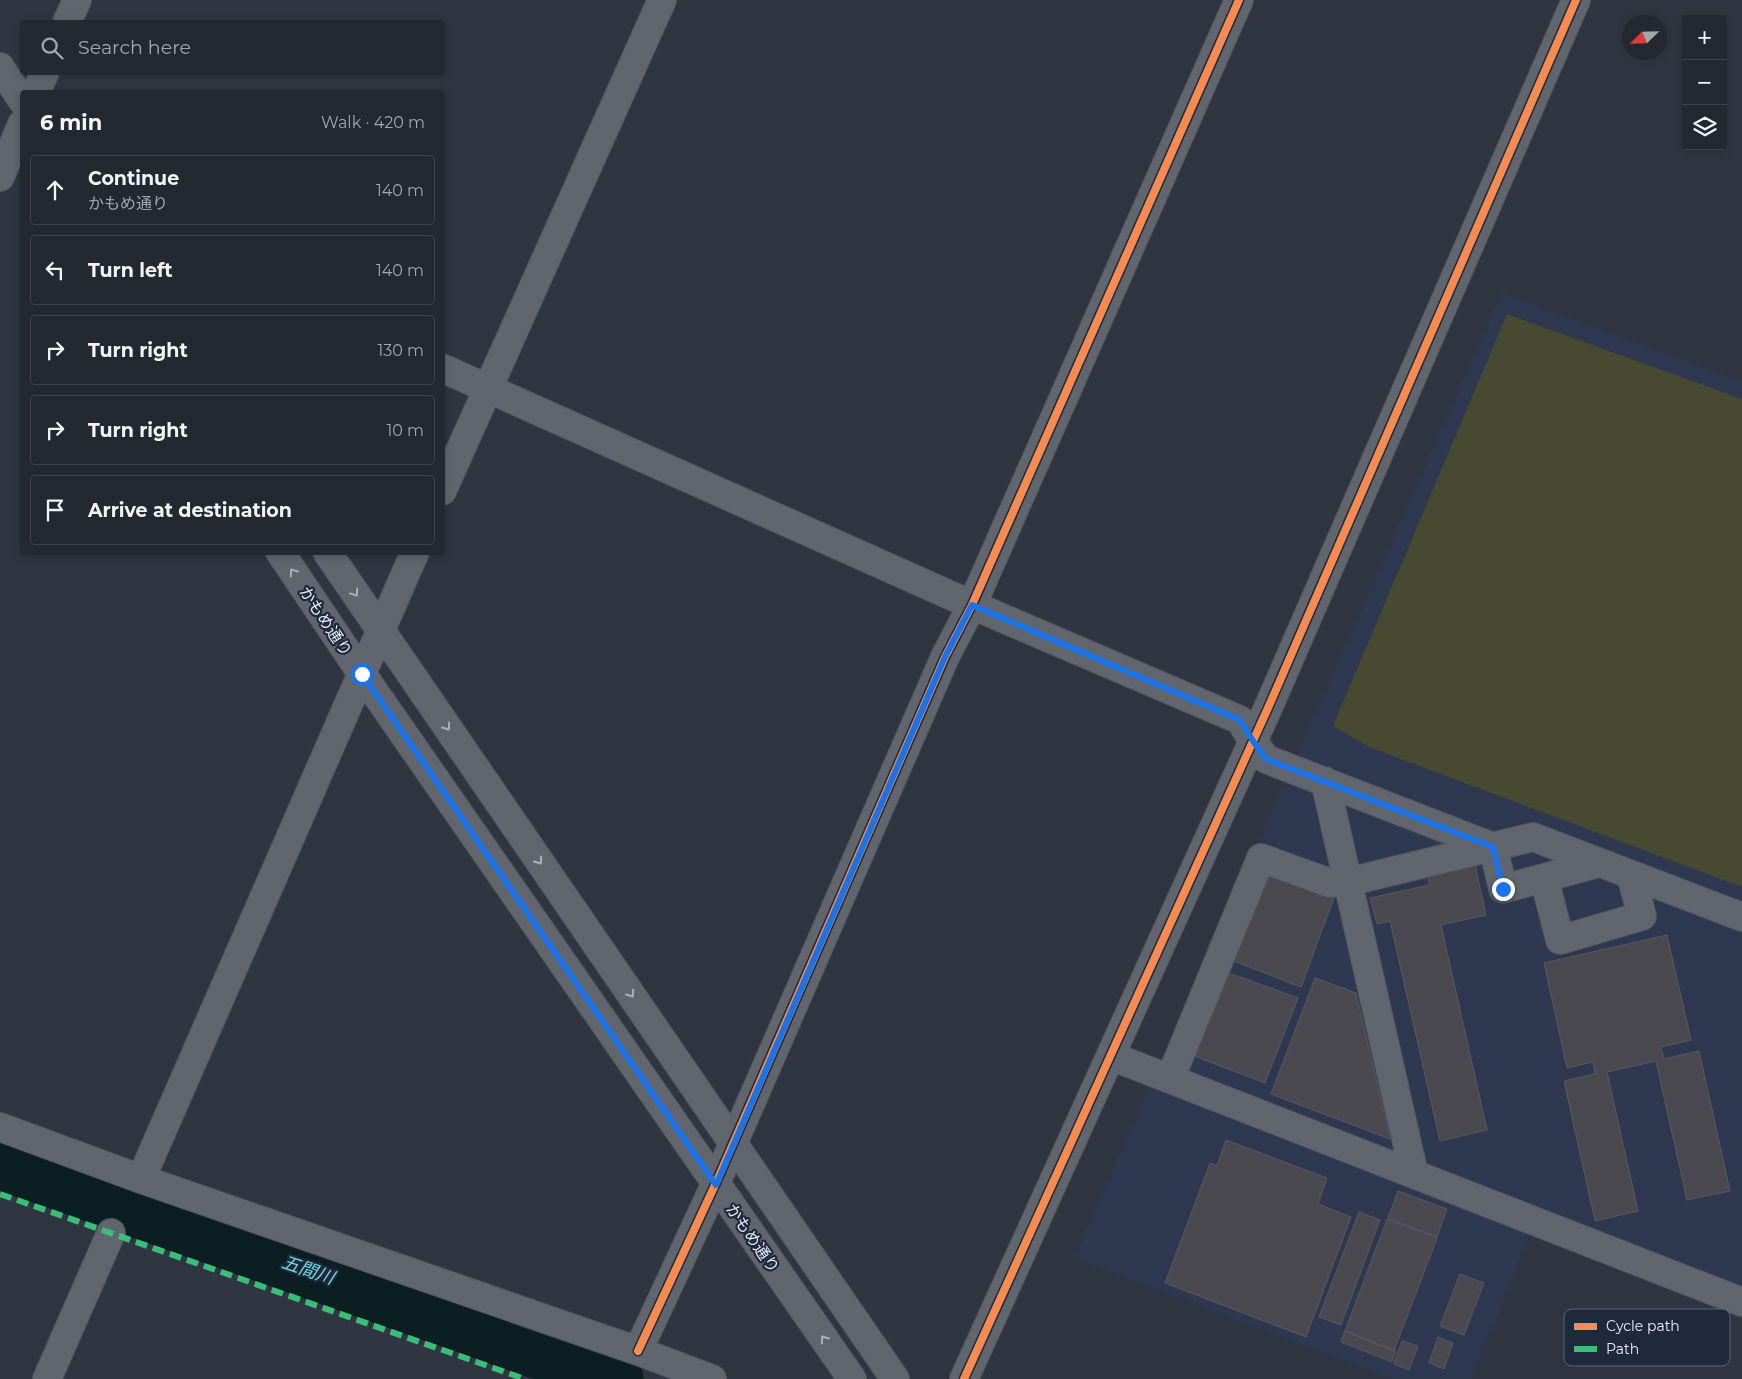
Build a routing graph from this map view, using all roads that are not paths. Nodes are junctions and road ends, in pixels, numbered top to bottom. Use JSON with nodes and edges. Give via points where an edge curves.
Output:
{"nodes":[{"id":1,"x":77,"y":0,"type":"edge"},
{"id":2,"x":662,"y":0,"type":"edge"},
{"id":3,"x":1239,"y":0,"type":"edge"},
{"id":4,"x":1576,"y":0,"type":"edge"},
{"id":5,"x":68,"y":20,"type":"edge"},
{"id":6,"x":0,"y":67,"type":"edge"},
{"id":7,"x":44,"y":75,"type":"edge"},
{"id":8,"x":37,"y":90,"type":"edge"},
{"id":9,"x":20,"y":97,"type":"edge"},
{"id":10,"x":20,"y":129,"type":"edge"},
{"id":11,"x":7,"y":159,"type":"edge"},
{"id":12,"x":445,"y":369,"type":"edge"},
{"id":13,"x":489,"y":388,"type":"junction"},
{"id":14,"x":445,"y":485,"type":"edge"},
{"id":15,"x":282,"y":555,"type":"edge"},
{"id":16,"x":329,"y":555,"type":"edge"},
{"id":17,"x":414,"y":555,"type":"edge"},
{"id":18,"x":972,"y":605,"type":"junction"},
{"id":19,"x":380,"y":631,"type":"junction"},
{"id":20,"x":362,"y":674,"type":"junction"},
{"id":21,"x":1253,"y":741,"type":"junction"},
{"id":22,"x":1325,"y":781,"type":"junction"},
{"id":23,"x":1493,"y":847,"type":"junction"},
{"id":24,"x":1599,"y":863,"type":"junction"},
{"id":25,"x":1631,"y":875,"type":"junction"},
{"id":26,"x":1544,"y":878,"type":"junction"},
{"id":27,"x":1348,"y":882,"type":"junction"},
{"id":28,"x":1742,"y":918,"type":"edge"},
{"id":29,"x":1111,"y":1056,"type":"junction"},
{"id":30,"x":1170,"y":1079,"type":"junction"},
{"id":31,"x":0,"y":1127,"type":"edge"},
{"id":32,"x":734,"y":1143,"type":"junction"},
{"id":33,"x":1414,"y":1174,"type":"junction"},
{"id":34,"x":141,"y":1179,"type":"junction"},
{"id":35,"x":716,"y":1185,"type":"junction"},
{"id":36,"x":111,"y":1233,"type":"dead end"},
{"id":37,"x":1742,"y":1302,"type":"edge"},
{"id":38,"x":638,"y":1351,"type":"junction"},
{"id":39,"x":47,"y":1379,"type":"edge"},
{"id":40,"x":712,"y":1379,"type":"edge"},
{"id":41,"x":852,"y":1379,"type":"edge"},
{"id":42,"x":895,"y":1379,"type":"edge"},
{"id":43,"x":964,"y":1379,"type":"edge"}],
"edges":[{"from":1,"to":5,"type":"street"},
{"from":2,"to":13,"type":"street"},
{"from":3,"to":18,"type":"street"},
{"from":4,"to":21,"type":"street"},
{"from":6,"to":9,"type":"street"},
{"from":7,"to":8,"type":"street"},
{"from":10,"to":11,"type":"street"},
{"from":12,"to":13,"type":"street"},
{"from":13,"to":14,"type":"street"},
{"from":13,"to":18,"type":"street"},
{"from":20,"to":15,"type":"street","name":"かもめ通り","one_way":true},
{"from":16,"to":19,"type":"street","one_way":true},
{"from":17,"to":19,"type":"street"},
{"from":18,"to":21,"type":"street","via":[[1240,720]]},
{"from":18,"to":32,"type":"street","via":[[945,657]]},
{"from":19,"to":20,"type":"street"},
{"from":19,"to":32,"type":"street","one_way":true},
{"from":20,"to":34,"type":"street"},
{"from":20,"to":35,"type":"street","name":"かもめ通り"},
{"from":21,"to":22,"type":"street","via":[[1266,759]]},
{"from":21,"to":29,"type":"street"},
{"from":22,"to":23,"type":"street"},
{"from":22,"to":27,"type":"street"},
{"from":23,"to":24,"type":"street","via":[[1533,837]]},
{"from":23,"to":26,"type":"street","via":[[1503,889]]},
{"from":23,"to":27,"type":"street"},
{"from":24,"to":25,"type":"street"},
{"from":24,"to":26,"type":"street"},
{"from":25,"to":26,"type":"street","via":[[1642,916],[1560,940]]},
{"from":25,"to":28,"type":"street"},
{"from":27,"to":30,"type":"street","via":[[1330,883],[1261,858]]},
{"from":27,"to":33,"type":"street"},
{"from":29,"to":30,"type":"street"},
{"from":29,"to":43,"type":"street"},
{"from":30,"to":33,"type":"street"},
{"from":31,"to":34,"type":"street"},
{"from":32,"to":35,"type":"street"},
{"from":32,"to":42,"type":"street"},
{"from":33,"to":37,"type":"street"},
{"from":34,"to":38,"type":"street"},
{"from":35,"to":38,"type":"street"},
{"from":41,"to":35,"type":"street","name":"かもめ通り","one_way":true},
{"from":36,"to":39,"type":"street"},
{"from":38,"to":40,"type":"street"}]}
